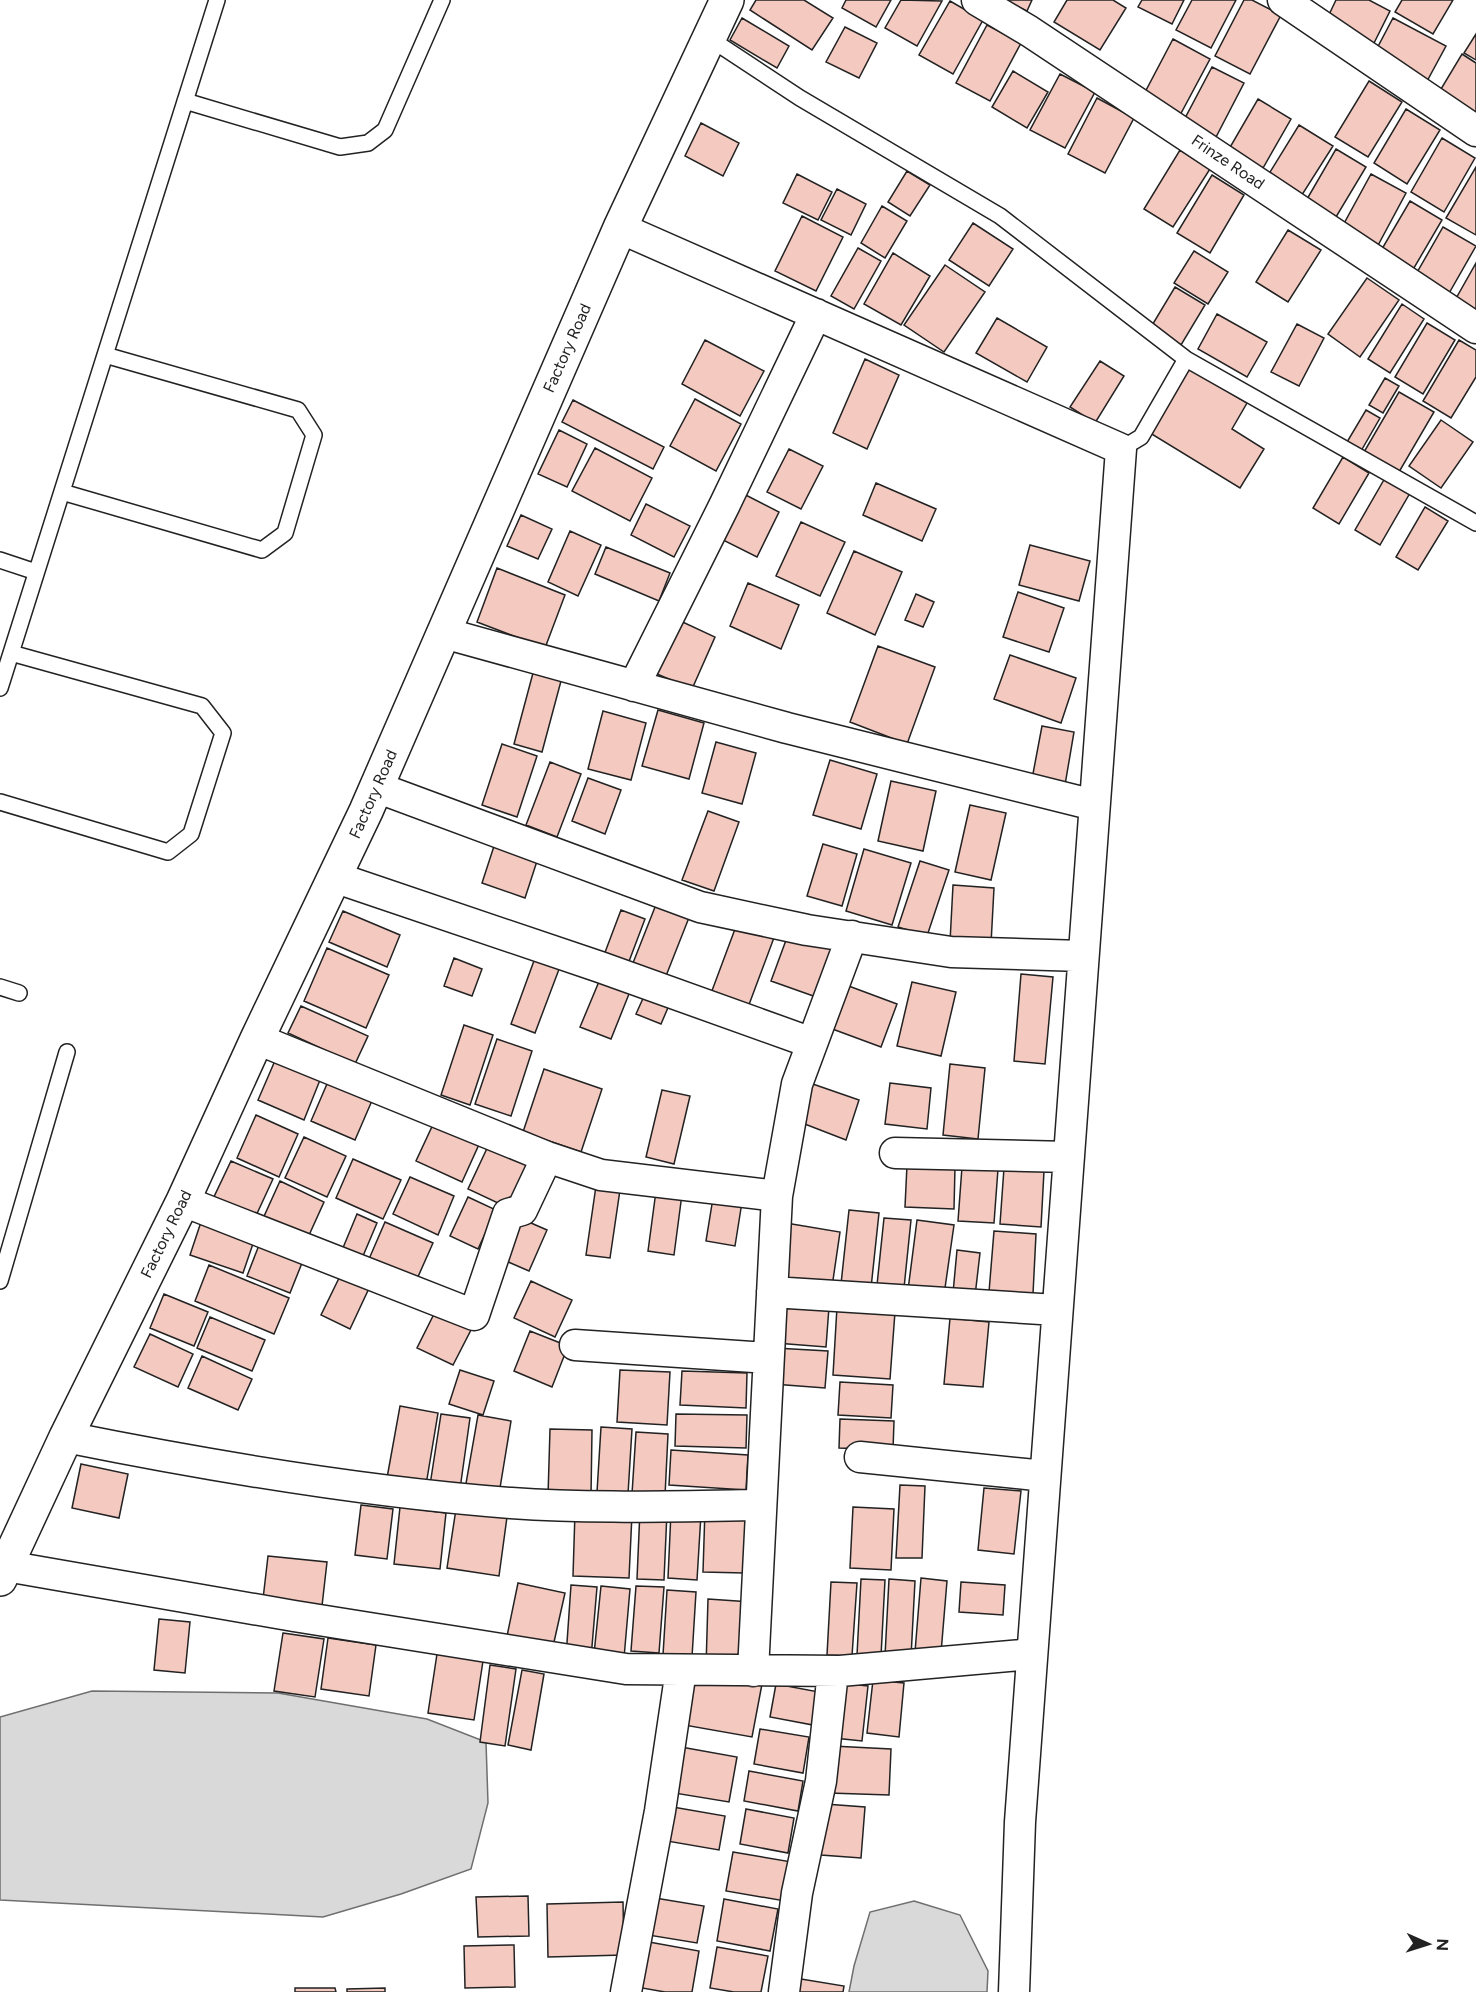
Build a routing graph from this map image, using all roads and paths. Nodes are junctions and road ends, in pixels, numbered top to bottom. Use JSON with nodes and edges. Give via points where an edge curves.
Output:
{"nodes":[{"id":1,"x":217,"y":0,"type":"edge"},
{"id":2,"x":442,"y":0,"type":"edge"},
{"id":3,"x":727,"y":0,"type":"edge"},
{"id":4,"x":977,"y":0,"type":"edge"},
{"id":5,"x":1283,"y":0,"type":"edge"},
{"id":6,"x":709,"y":38,"type":"junction"},
{"id":7,"x":185,"y":101,"type":"junction"},
{"id":8,"x":1476,"y":131,"type":"edge"},
{"id":9,"x":620,"y":228,"type":"junction"},
{"id":10,"x":816,"y":314,"type":"junction"},
{"id":11,"x":1476,"y":328,"type":"edge"},
{"id":12,"x":105,"y":355,"type":"junction"},
{"id":13,"x":1186,"y":359,"type":"junction"},
{"id":14,"x":1120,"y":449,"type":"junction"},
{"id":15,"x":62,"y":492,"type":"junction"},
{"id":16,"x":1476,"y":524,"type":"edge"},
{"id":17,"x":0,"y":560,"type":"edge"},
{"id":18,"x":36,"y":572,"type":"junction"},
{"id":19,"x":444,"y":633,"type":"junction"},
{"id":20,"x":11,"y":653,"type":"junction"},
{"id":21,"x":634,"y":686,"type":"junction"},
{"id":22,"x":0,"y":688,"type":"edge"},
{"id":23,"x":376,"y":787,"type":"junction"},
{"id":24,"x":0,"y":802,"type":"edge"},
{"id":25,"x":1094,"y":805,"type":"junction"},
{"id":26,"x":334,"y":878,"type":"junction"},
{"id":27,"x":852,"y":936,"type":"junction"},
{"id":28,"x":1083,"y":956,"type":"junction"},
{"id":29,"x":0,"y":987,"type":"edge"},
{"id":30,"x":19,"y":993,"type":"dead end"},
{"id":31,"x":257,"y":1039,"type":"junction"},
{"id":32,"x":812,"y":1043,"type":"junction"},
{"id":33,"x":67,"y":1052,"type":"dead end"},
{"id":34,"x":895,"y":1153,"type":"dead end"},
{"id":35,"x":547,"y":1157,"type":"junction"},
{"id":36,"x":1069,"y":1157,"type":"junction"},
{"id":37,"x":777,"y":1196,"type":"junction"},
{"id":38,"x":183,"y":1201,"type":"junction"},
{"id":39,"x":7,"y":1231,"type":"edge"},
{"id":40,"x":0,"y":1281,"type":"edge"},
{"id":41,"x":772,"y":1292,"type":"junction"},
{"id":42,"x":1058,"y":1310,"type":"junction"},
{"id":43,"x":575,"y":1345,"type":"dead end"},
{"id":44,"x":768,"y":1358,"type":"junction"},
{"id":45,"x":66,"y":1437,"type":"junction"},
{"id":46,"x":860,"y":1457,"type":"dead end"},
{"id":47,"x":1046,"y":1476,"type":"junction"},
{"id":48,"x":761,"y":1504,"type":"junction"},
{"id":49,"x":3,"y":1572,"type":"edge"},
{"id":50,"x":1032,"y":1654,"type":"junction"},
{"id":51,"x":681,"y":1670,"type":"junction"},
{"id":52,"x":753,"y":1671,"type":"junction"},
{"id":53,"x":833,"y":1672,"type":"junction"},
{"id":54,"x":626,"y":1992,"type":"edge"},
{"id":55,"x":784,"y":1992,"type":"edge"},
{"id":56,"x":1014,"y":1992,"type":"edge"}],
"edges":[{"from":1,"to":7,"type":"lane"},
{"from":2,"to":7,"type":"lane","via":[[385,130],[368,143],[340,147]]},
{"from":3,"to":6,"type":"street","name":"Factory Road"},
{"from":4,"to":11,"type":"street","name":"Frinze Road"},
{"from":5,"to":8,"type":"street"},
{"from":6,"to":9,"type":"street","name":"Factory Road"},
{"from":6,"to":13,"type":"lane","via":[[800,98],[1000,216]]},
{"from":7,"to":12,"type":"lane"},
{"from":9,"to":10,"type":"street"},
{"from":9,"to":19,"type":"street","name":"Factory Road"},
{"from":10,"to":14,"type":"street"},
{"from":10,"to":21,"type":"street"},
{"from":12,"to":15,"type":"lane"},
{"from":12,"to":15,"type":"lane","via":[[298,410],[314,435],[285,533],[262,550]]},
{"from":13,"to":14,"type":"lane","via":[[1141,437]]},
{"from":13,"to":16,"type":"lane"},
{"from":14,"to":25,"type":"street"},
{"from":15,"to":18,"type":"lane"},
{"from":17,"to":18,"type":"lane"},
{"from":18,"to":20,"type":"lane"},
{"from":19,"to":21,"type":"street"},
{"from":19,"to":23,"type":"street","name":"Factory Road"},
{"from":20,"to":22,"type":"lane"},
{"from":20,"to":24,"type":"lane","via":[[202,706],[222,733],[191,834],[168,852]]},
{"from":21,"to":25,"type":"street"},
{"from":23,"to":26,"type":"street","name":"Factory Road"},
{"from":23,"to":27,"type":"street","via":[[700,907]]},
{"from":25,"to":28,"type":"street"},
{"from":26,"to":31,"type":"street","name":"Factory Road"},
{"from":26,"to":32,"type":"street"},
{"from":27,"to":28,"type":"street","via":[[951,952]]},
{"from":27,"to":32,"type":"street"},
{"from":28,"to":36,"type":"street"},
{"from":29,"to":30,"type":"lane"},
{"from":31,"to":35,"type":"street"},
{"from":31,"to":38,"type":"street","name":"Factory Road"},
{"from":32,"to":37,"type":"street","via":[[797,1084]]},
{"from":33,"to":39,"type":"lane"},
{"from":34,"to":36,"type":"street"},
{"from":35,"to":37,"type":"street","via":[[601,1175]]},
{"from":35,"to":38,"type":"street","via":[[522,1210],[508,1214],[474,1315]]},
{"from":36,"to":42,"type":"street"},
{"from":37,"to":41,"type":"street"},
{"from":38,"to":45,"type":"street","name":"Factory Road"},
{"from":39,"to":40,"type":"lane"},
{"from":41,"to":42,"type":"street"},
{"from":41,"to":44,"type":"street"},
{"from":42,"to":47,"type":"street"},
{"from":43,"to":44,"type":"street"},
{"from":44,"to":48,"type":"street"},
{"from":45,"to":48,"type":"street","via":[[177,1459],[511,1503],[666,1507]]},
{"from":45,"to":49,"type":"street","name":"Factory Road"},
{"from":46,"to":47,"type":"street"},
{"from":47,"to":50,"type":"street"},
{"from":48,"to":52,"type":"street"},
{"from":49,"to":51,"type":"street","via":[[614,1667]]},
{"from":50,"to":53,"type":"street"},
{"from":50,"to":56,"type":"street","via":[[1020,1822]]},
{"from":51,"to":52,"type":"street"},
{"from":51,"to":54,"type":"street","via":[[660,1811]]},
{"from":52,"to":53,"type":"street"},
{"from":53,"to":55,"type":"street","via":[[821,1780],[797,1893]]}]}
